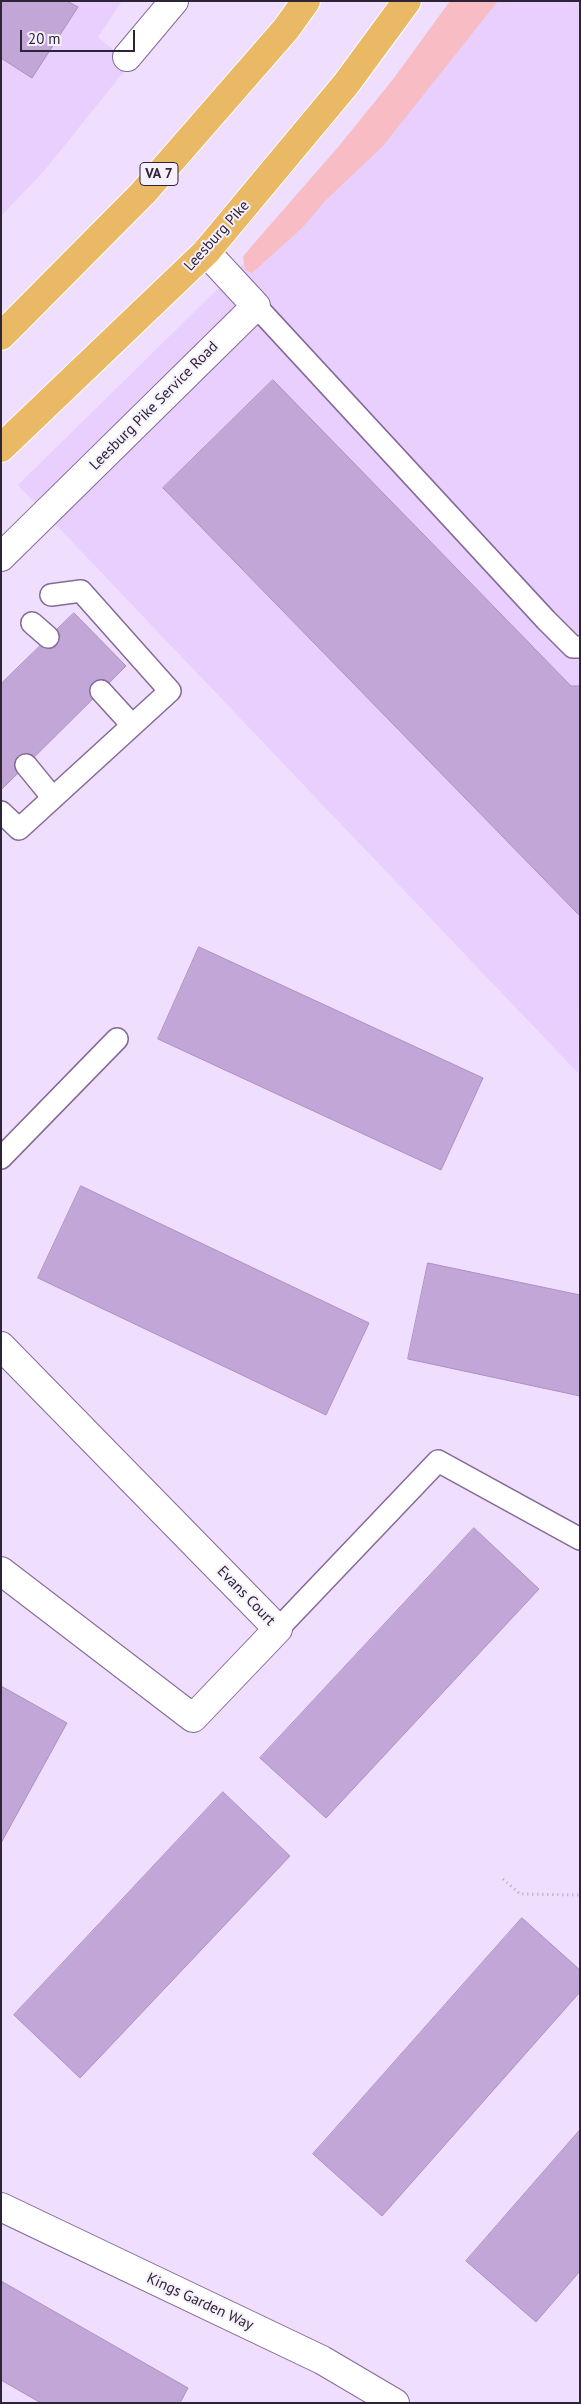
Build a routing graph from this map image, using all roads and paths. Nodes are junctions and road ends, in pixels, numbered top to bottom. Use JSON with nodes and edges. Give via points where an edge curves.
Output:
{"nodes":[{"id":1,"x":174,"y":1,"type":"edge"},
{"id":2,"x":306,"y":1,"type":"edge"},
{"id":3,"x":406,"y":1,"type":"edge"},
{"id":4,"x":127,"y":57,"type":"dead end"},
{"id":5,"x":206,"y":252,"type":"junction"},
{"id":6,"x":256,"y":306,"type":"junction"},
{"id":7,"x":1,"y":336,"type":"edge"},
{"id":8,"x":1,"y":448,"type":"edge"},
{"id":9,"x":1,"y":557,"type":"edge"},
{"id":10,"x":51,"y":595,"type":"dead end"},
{"id":11,"x":32,"y":623,"type":"dead end"},
{"id":12,"x":48,"y":637,"type":"dead end"},
{"id":13,"x":580,"y":647,"type":"edge"},
{"id":14,"x":101,"y":691,"type":"dead end"},
{"id":15,"x":132,"y":725,"type":"junction"},
{"id":16,"x":26,"y":766,"type":"dead end"},
{"id":17,"x":53,"y":798,"type":"junction"},
{"id":18,"x":1,"y":812,"type":"edge"},
{"id":19,"x":117,"y":1039,"type":"dead end"},
{"id":20,"x":1,"y":1158,"type":"edge"},
{"id":21,"x":1,"y":1346,"type":"edge"},
{"id":22,"x":580,"y":1539,"type":"edge"},
{"id":23,"x":1,"y":1571,"type":"edge"},
{"id":24,"x":278,"y":1629,"type":"junction"},
{"id":25,"x":502,"y":1879,"type":"dead end"},
{"id":26,"x":580,"y":1895,"type":"edge"},
{"id":27,"x":1,"y":2207,"type":"edge"},
{"id":28,"x":396,"y":2403,"type":"edge"}],
"edges":[{"from":1,"to":4,"type":"street"},
{"from":2,"to":7,"type":"main road","number":"VA 7","via":[[286,29],[143,192]]},
{"from":3,"to":5,"type":"main road","name":"Leesburg Pike","via":[[346,84]]},
{"from":5,"to":6,"type":"street"},
{"from":5,"to":8,"type":"main road","name":"Leesburg Pike"},
{"from":6,"to":9,"type":"street","name":"Leesburg Pike Service Road"},
{"from":6,"to":13,"type":"lane","via":[[546,620],[573,647]]},
{"from":10,"to":15,"type":"lane","via":[[81,591],[170,691]]},
{"from":11,"to":12,"type":"lane"},
{"from":14,"to":15,"type":"lane"},
{"from":15,"to":17,"type":"lane"},
{"from":16,"to":17,"type":"lane"},
{"from":17,"to":18,"type":"lane","via":[[19,829]]},
{"from":19,"to":20,"type":"lane"},
{"from":21,"to":24,"type":"street","name":"Evans Court"},
{"from":22,"to":24,"type":"lane","via":[[438,1461]]},
{"from":23,"to":24,"type":"street","name":"Evans Court","via":[[193,1718]]},
{"from":25,"to":26,"type":"path","via":[[520,1894]]},
{"from":27,"to":28,"type":"street","name":"Kings Garden Way","via":[[322,2360]]}]}
